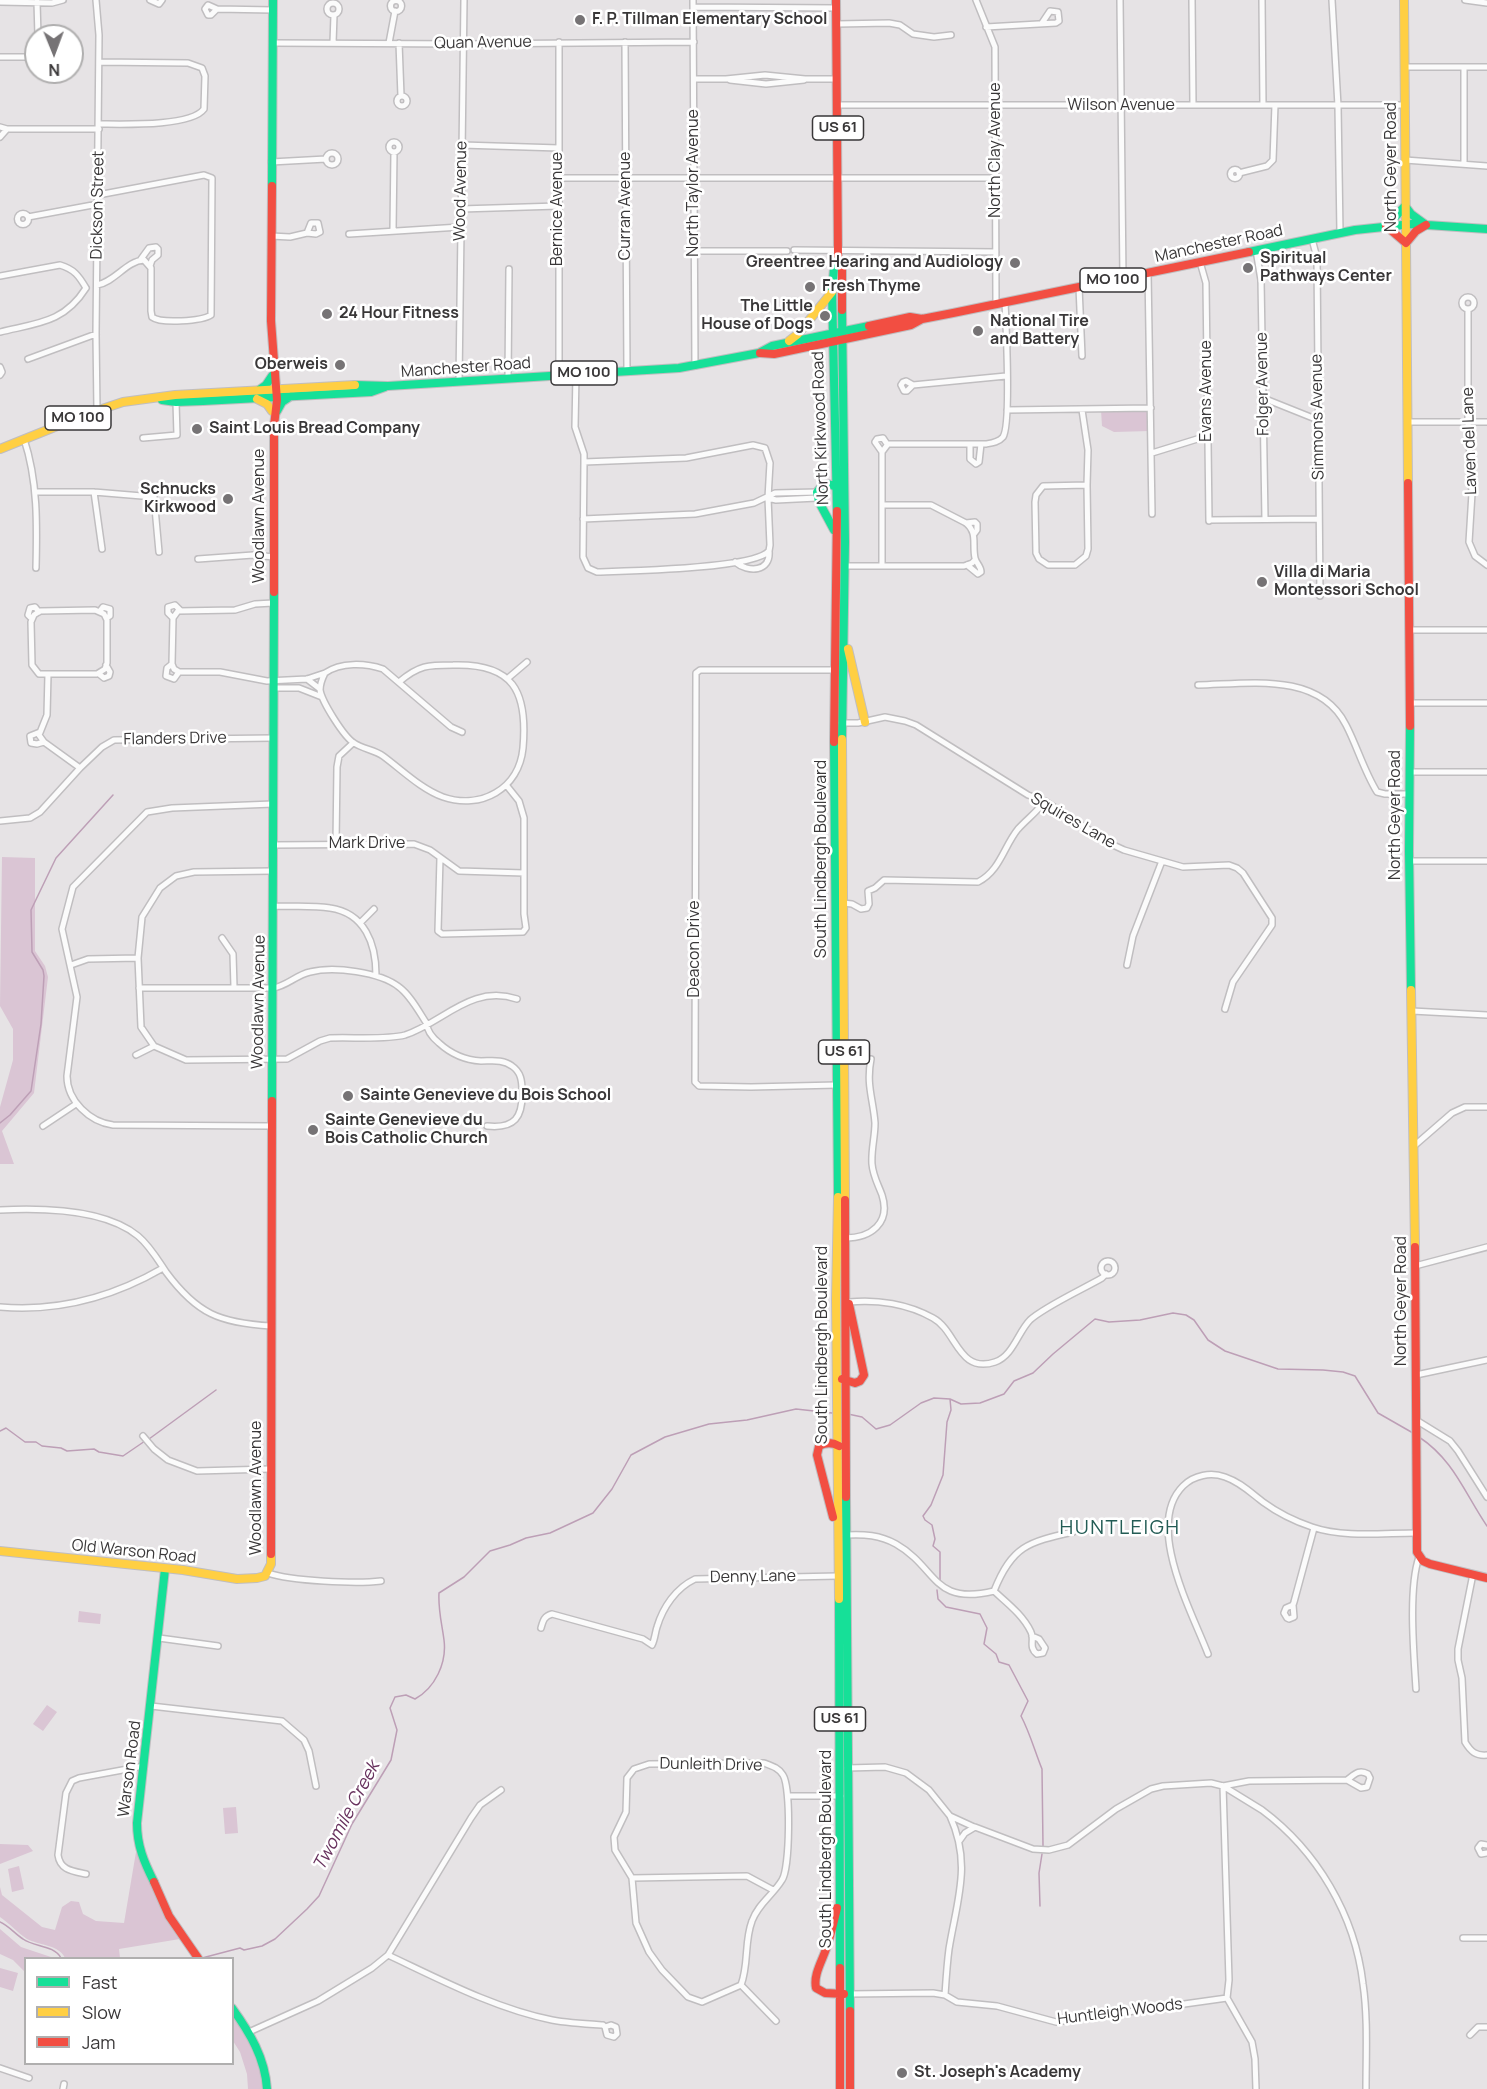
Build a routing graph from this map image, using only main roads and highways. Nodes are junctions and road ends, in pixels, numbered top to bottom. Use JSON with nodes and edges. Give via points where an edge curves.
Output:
{"nodes":[{"id":1,"x":273,"y":0,"type":"edge"},
{"id":2,"x":1404,"y":0,"type":"edge"},
{"id":3,"x":836,"y":4,"type":"edge"},
{"id":4,"x":1405,"y":206,"type":"junction"},
{"id":5,"x":1405,"y":225,"type":"junction"},
{"id":6,"x":1426,"y":225,"type":"junction"},
{"id":7,"x":1386,"y":226,"type":"junction"},
{"id":8,"x":1487,"y":228,"type":"edge"},
{"id":9,"x":1406,"y":243,"type":"junction"},
{"id":10,"x":838,"y":254,"type":"junction"},
{"id":11,"x":832,"y":291,"type":"junction"},
{"id":12,"x":843,"y":335,"type":"junction"},
{"id":13,"x":832,"y":338,"type":"junction"},
{"id":14,"x":786,"y":343,"type":"junction"},
{"id":15,"x":759,"y":353,"type":"junction"},
{"id":16,"x":275,"y":376,"type":"junction"},
{"id":17,"x":259,"y":390,"type":"junction"},
{"id":18,"x":292,"y":392,"type":"junction"},
{"id":19,"x":274,"y":393,"type":"junction"},
{"id":20,"x":254,"y":398,"type":"junction"},
{"id":21,"x":158,"y":399,"type":"junction"},
{"id":22,"x":274,"y":411,"type":"junction"},
{"id":23,"x":0,"y":449,"type":"edge"},
{"id":24,"x":837,"y":485,"type":"junction"},
{"id":25,"x":845,"y":492,"type":"junction"},
{"id":26,"x":817,"y":495,"type":"junction"},
{"id":27,"x":837,"y":496,"type":"junction"},
{"id":28,"x":837,"y":542,"type":"junction"},
{"id":29,"x":841,"y":600,"type":"junction"},
{"id":30,"x":845,"y":629,"type":"junction"},
{"id":31,"x":865,"y":722,"type":"road end"},
{"id":32,"x":839,"y":723,"type":"junction"},
{"id":33,"x":844,"y":1289,"type":"junction"},
{"id":34,"x":836,"y":1371,"type":"junction"},
{"id":35,"x":845,"y":1381,"type":"junction"},
{"id":36,"x":836,"y":1444,"type":"junction"},
{"id":37,"x":845,"y":1454,"type":"junction"},
{"id":38,"x":837,"y":1532,"type":"junction"},
{"id":39,"x":0,"y":1551,"type":"edge"},
{"id":40,"x":165,"y":1569,"type":"junction"},
{"id":41,"x":266,"y":1574,"type":"joint"},
{"id":42,"x":1487,"y":1578,"type":"edge"},
{"id":43,"x":840,"y":1896,"type":"junction"},
{"id":44,"x":197,"y":1957,"type":"edge"},
{"id":45,"x":840,"y":1994,"type":"junction"},
{"id":46,"x":849,"y":1994,"type":"junction"},
{"id":47,"x":234,"y":2011,"type":"edge"},
{"id":48,"x":267,"y":2089,"type":"edge"},
{"id":49,"x":840,"y":2089,"type":"edge"},
{"id":50,"x":849,"y":2089,"type":"edge"}],
"edges":[{"from":1,"to":16,"type":"main road","name":"Woodlawn Avenue","via":[[271,325]]},
{"from":2,"to":4,"type":"main road","name":"North Geyer Road"},
{"from":3,"to":10,"type":"main road","name":"North Kirkwood Road","number":"US 61"},
{"from":4,"to":5,"type":"main road","name":"North Geyer Road"},
{"from":4,"to":6,"type":"main road"},
{"from":4,"to":7,"type":"main road"},
{"from":5,"to":6,"type":"main road","name":"Manchester Road","number":"MO 100"},
{"from":5,"to":7,"type":"main road","name":"Manchester Road","number":"MO 100"},
{"from":5,"to":9,"type":"main road","name":"North Geyer Road"},
{"from":6,"to":8,"type":"main road","name":"Manchester Road","number":"MO 100"},
{"from":6,"to":9,"type":"main road"},
{"from":7,"to":9,"type":"main road"},
{"from":7,"to":12,"type":"main road","name":"Manchester Road","number":"MO 100","via":[[1340,232],[922,319],[910,318]]},
{"from":9,"to":42,"type":"main road","name":"North Geyer Road","via":[[1416,1533],[1419,1557],[1424,1563]]},
{"from":10,"to":11,"type":"main road","name":"North Kirkwood Road","number":"US 61"},
{"from":10,"to":12,"type":"main road","name":"North Kirkwood Road","number":"US 61","via":[[842,268]]},
{"from":11,"to":13,"type":"main road","name":"North Kirkwood Road","number":"US 61"},
{"from":11,"to":14,"type":"main road"},
{"from":12,"to":13,"type":"main road","name":"Manchester Road","number":"MO 100"},
{"from":12,"to":25,"type":"main road","name":"North Kirkwood Road","number":"US 61"},
{"from":13,"to":14,"type":"main road","name":"Manchester Road","number":"MO 100"},
{"from":13,"to":15,"type":"main road","name":"Manchester Road","number":"MO 100","via":[[774,354]]},
{"from":13,"to":24,"type":"main road","name":"North Kirkwood Road","number":"US 61"},
{"from":14,"to":15,"type":"main road","name":"Manchester Road","number":"MO 100"},
{"from":15,"to":18,"type":"main road","name":"Manchester Road","number":"MO 100","via":[[695,366]]},
{"from":16,"to":17,"type":"main road"},
{"from":16,"to":18,"type":"main road"},
{"from":16,"to":19,"type":"main road","name":"Woodlawn Avenue"},
{"from":17,"to":19,"type":"main road","name":"Manchester Road","number":"MO 100"},
{"from":17,"to":21,"type":"main road","name":"Manchester Road","number":"MO 100"},
{"from":18,"to":19,"type":"main road","name":"Manchester Road","number":"MO 100"},
{"from":18,"to":22,"type":"main road"},
{"from":19,"to":20,"type":"main road","name":"Manchester Road","number":"MO 100"},
{"from":19,"to":22,"type":"main road","name":"Woodlawn Avenue"},
{"from":20,"to":21,"type":"main road","name":"Manchester Road","number":"MO 100","via":[[176,402]]},
{"from":20,"to":22,"type":"main road"},
{"from":21,"to":23,"type":"main road","name":"Manchester Road","number":"MO 100","via":[[124,402]]},
{"from":22,"to":41,"type":"main road","name":"Woodlawn Avenue","via":[[272,1554]]},
{"from":24,"to":25,"type":"main road"},
{"from":24,"to":26,"type":"main road","via":[[824,485]]},
{"from":24,"to":27,"type":"main road","name":"North Kirkwood Road","number":"US 61"},
{"from":25,"to":27,"type":"main road"},
{"from":25,"to":29,"type":"main road","name":"North Kirkwood Road","number":"US 61"},
{"from":26,"to":27,"type":"main road"},
{"from":26,"to":28,"type":"main road","via":[[830,517]]},
{"from":27,"to":28,"type":"main road","name":"North Kirkwood Road","number":"US 61"},
{"from":28,"to":29,"type":"main road","name":"North Kirkwood Road","number":"US 61"},
{"from":29,"to":30,"type":"main road","name":"South Lindbergh Boulevard","number":"US 61"},
{"from":29,"to":32,"type":"main road","name":"South Lindbergh Boulevard","number":"US 61","via":[[835,670]]},
{"from":30,"to":31,"type":"main road"},
{"from":30,"to":32,"type":"main road","name":"South Lindbergh Boulevard","number":"US 61"},
{"from":32,"to":33,"type":"main road","name":"South Lindbergh Boulevard","number":"US 61"},
{"from":32,"to":34,"type":"main road","name":"South Lindbergh Boulevard","number":"US 61"},
{"from":33,"to":35,"type":"main road","name":"South Lindbergh Boulevard","number":"US 61"},
{"from":33,"to":35,"type":"main road","via":[[865,1371],[858,1383]]},
{"from":34,"to":35,"type":"main road"},
{"from":34,"to":36,"type":"main road","name":"South Lindbergh Boulevard","number":"US 61"},
{"from":35,"to":37,"type":"main road","name":"South Lindbergh Boulevard","number":"US 61"},
{"from":36,"to":37,"type":"main road"},
{"from":36,"to":38,"type":"main road","name":"South Lindbergh Boulevard","number":"US 61"},
{"from":36,"to":38,"type":"main road","via":[[819,1446],[817,1455]]},
{"from":37,"to":46,"type":"main road","name":"South Lindbergh Boulevard","number":"US 61"},
{"from":38,"to":43,"type":"main road","name":"South Lindbergh Boulevard","number":"US 61"},
{"from":39,"to":40,"type":"main road","name":"Old Warson Road"},
{"from":40,"to":41,"type":"main road","name":"Old Warson Road","via":[[253,1579]]},
{"from":40,"to":44,"type":"main road","name":"Warson Road","via":[[137,1840],[169,1916]]},
{"from":43,"to":45,"type":"main road","name":"South Lindbergh Boulevard","number":"US 61"},
{"from":43,"to":45,"type":"main road","via":[[815,1978],[820,1991]]},
{"from":45,"to":46,"type":"main road"},
{"from":45,"to":49,"type":"main road","name":"South Lindbergh Boulevard","number":"US 61"},
{"from":46,"to":50,"type":"main road","name":"South Lindbergh Boulevard","number":"US 61"},
{"from":47,"to":48,"type":"main road","via":[[249,2032],[266,2071]]}]}
